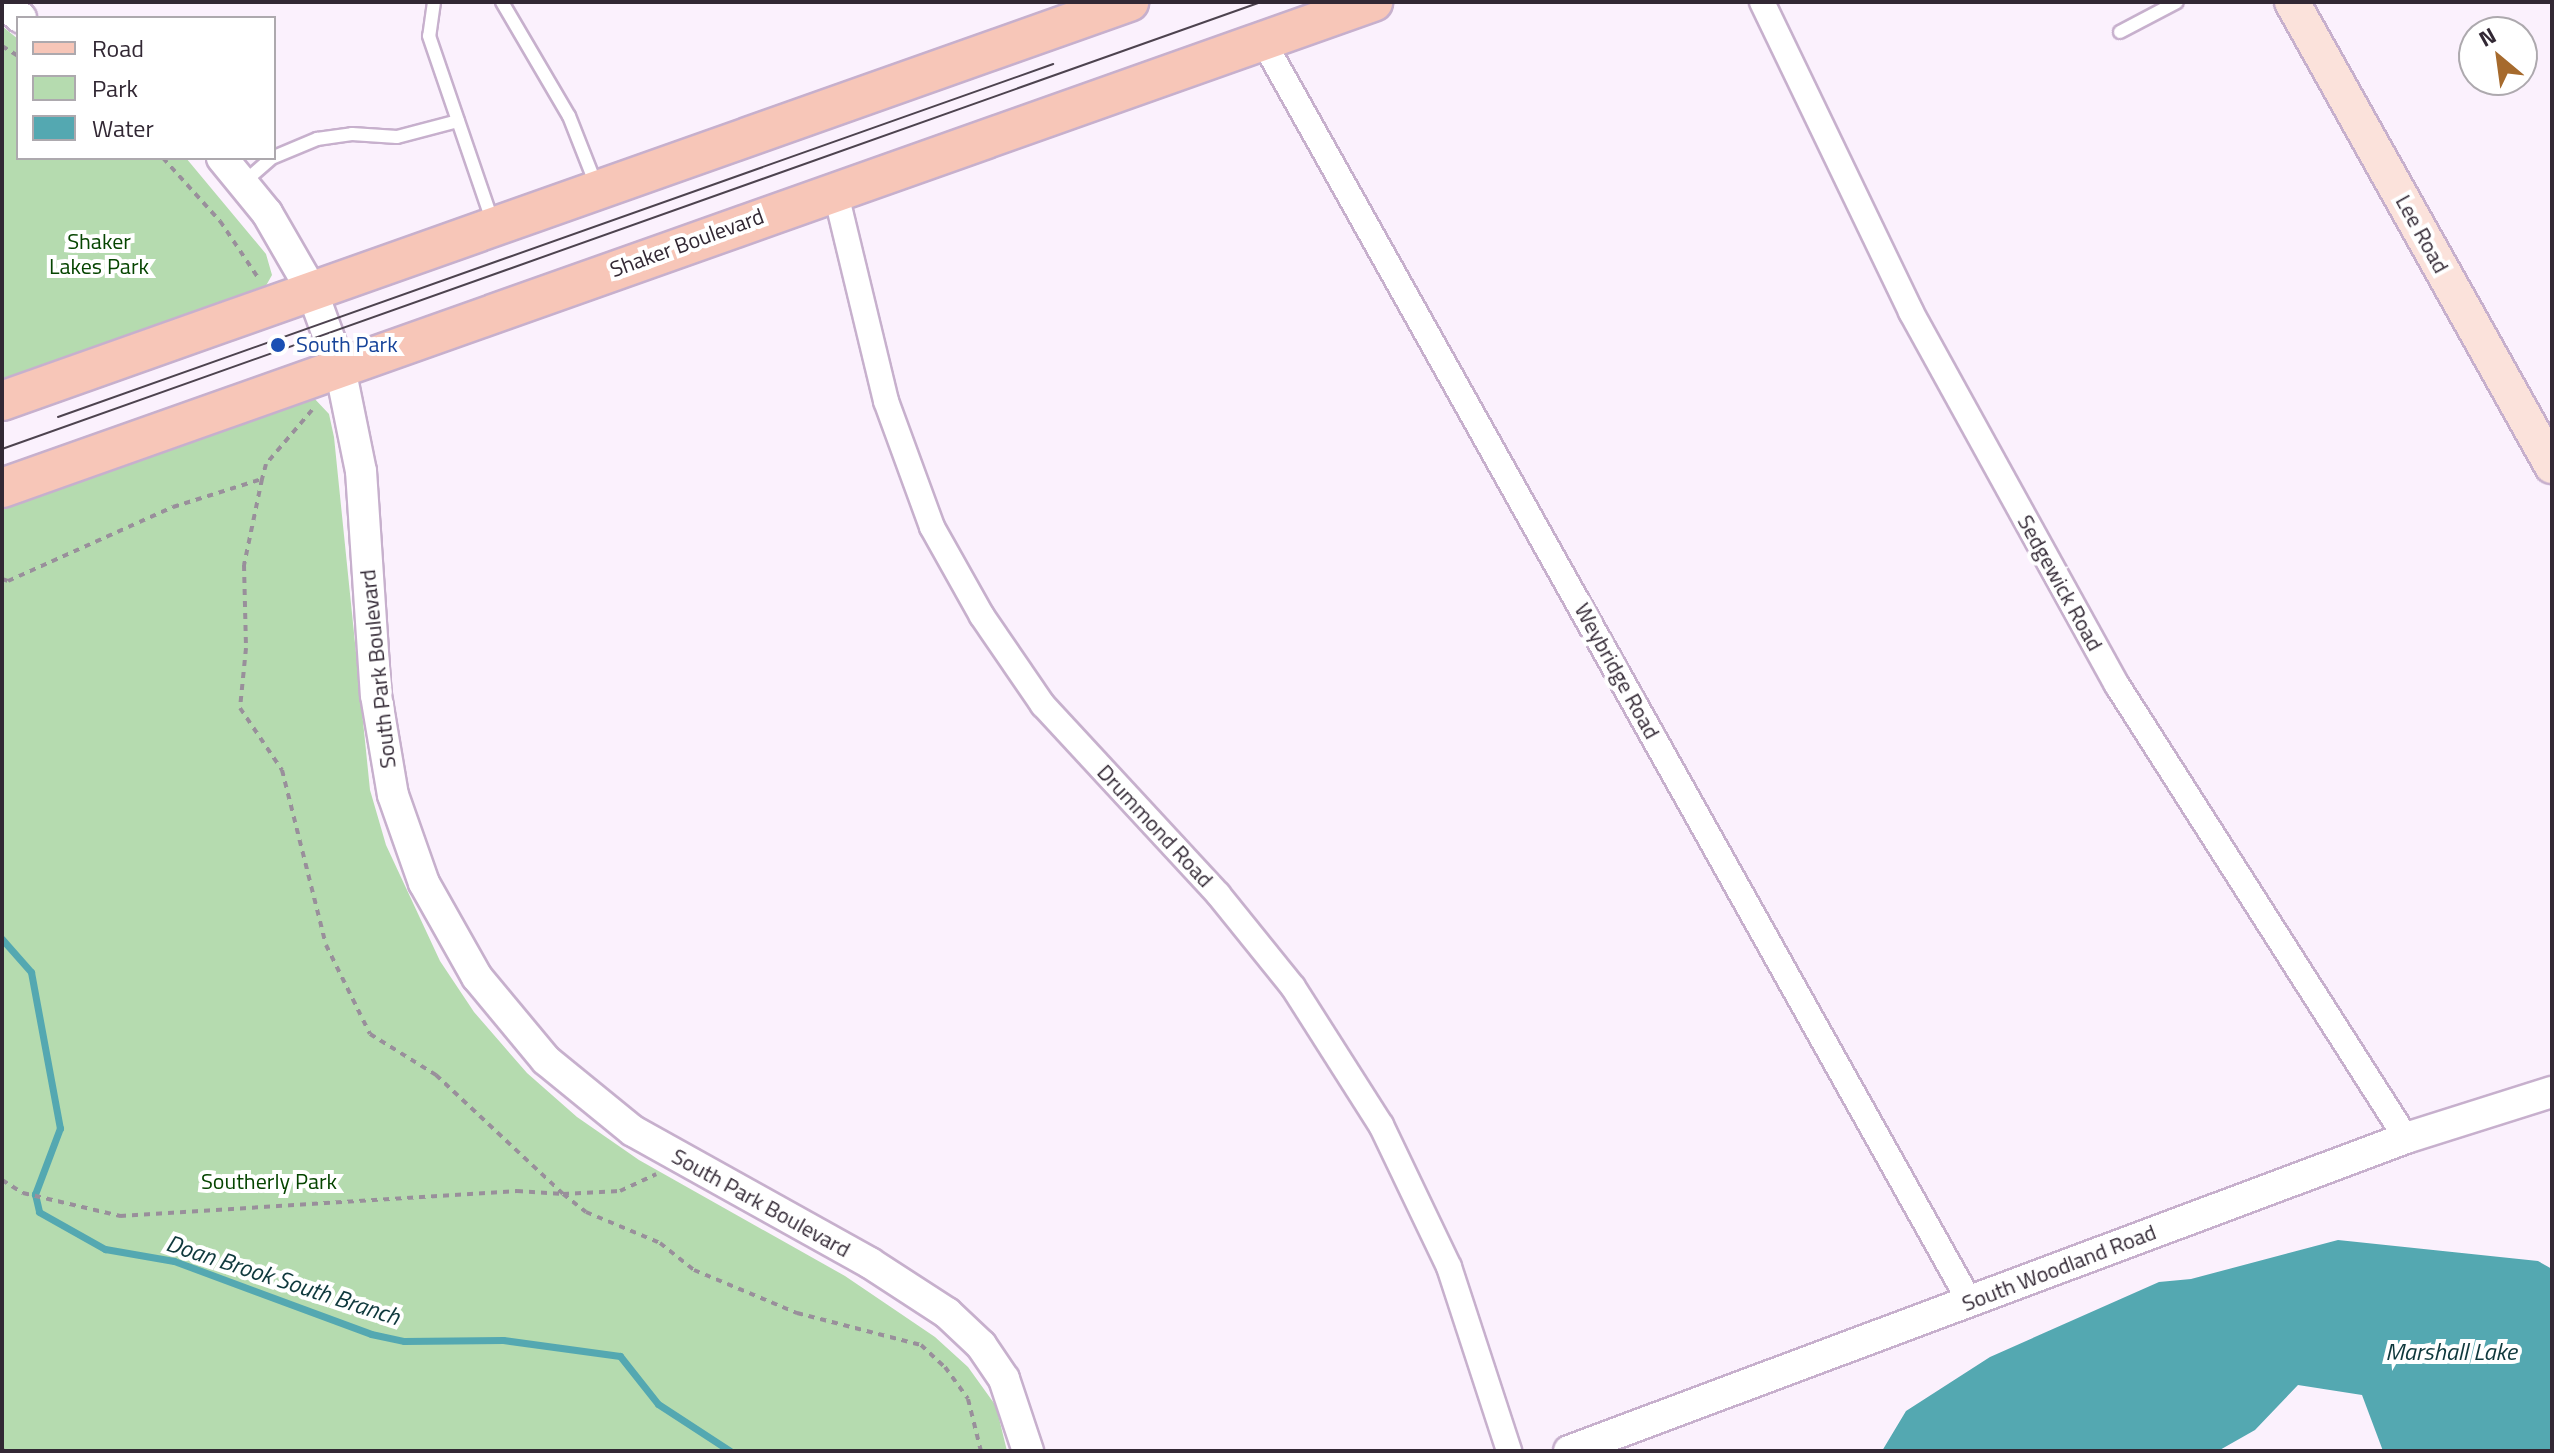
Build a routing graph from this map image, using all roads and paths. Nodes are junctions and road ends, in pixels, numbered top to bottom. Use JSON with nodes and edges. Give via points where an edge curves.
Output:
{"nodes":[{"id":1,"x":2,"y":2,"type":"edge"},
{"id":2,"x":434,"y":2,"type":"edge"},
{"id":3,"x":502,"y":2,"type":"edge"},
{"id":4,"x":1129,"y":2,"type":"edge"},
{"id":5,"x":1373,"y":2,"type":"edge"},
{"id":6,"x":1762,"y":2,"type":"edge"},
{"id":7,"x":2177,"y":2,"type":"edge"},
{"id":8,"x":2292,"y":2,"type":"edge"},
{"id":9,"x":19,"y":16,"type":"edge"},
{"id":10,"x":2120,"y":32,"type":"dead end"},
{"id":11,"x":1263,"y":41,"type":"junction"},
{"id":12,"x":458,"y":121,"type":"junction"},
{"id":13,"x":276,"y":157,"type":"edge"},
{"id":14,"x":165,"y":160,"type":"edge"},
{"id":15,"x":224,"y":160,"type":"edge"},
{"id":16,"x":271,"y":160,"type":"edge"},
{"id":17,"x":243,"y":183,"type":"junction"},
{"id":18,"x":598,"y":189,"type":"junction"},
{"id":19,"x":835,"y":190,"type":"junction"},
{"id":20,"x":494,"y":226,"type":"junction"},
{"id":21,"x":267,"y":285,"type":"dead end"},
{"id":22,"x":312,"y":291,"type":"junction"},
{"id":23,"x":340,"y":368,"type":"junction"},
{"id":24,"x":2,"y":401,"type":"edge"},
{"id":25,"x":318,"y":402,"type":"dead end"},
{"id":26,"x":2552,"y":466,"type":"edge"},
{"id":27,"x":262,"y":479,"type":"junction"},
{"id":28,"x":2,"y":488,"type":"edge"},
{"id":29,"x":2,"y":579,"type":"edge"},
{"id":30,"x":2552,"y":1092,"type":"edge"},
{"id":31,"x":2406,"y":1138,"type":"junction"},
{"id":32,"x":672,"y":1154,"type":"junction"},
{"id":33,"x":2,"y":1180,"type":"edge"},
{"id":34,"x":563,"y":1194,"type":"junction"},
{"id":35,"x":1970,"y":1302,"type":"junction"},
{"id":36,"x":981,"y":1451,"type":"edge"},
{"id":37,"x":1028,"y":1451,"type":"edge"},
{"id":38,"x":1509,"y":1451,"type":"edge"},
{"id":39,"x":1569,"y":1451,"type":"edge"}],
"edges":[{"from":1,"to":9,"type":"street"},
{"from":2,"to":12,"type":"lane","via":[[429,36]]},
{"from":3,"to":18,"type":"lane","via":[[569,116]]},
{"from":4,"to":18,"type":"main road"},
{"from":5,"to":11,"type":"main road","name":"Shaker Boulevard"},
{"from":6,"to":31,"type":"street","name":"Sedgewick Road","via":[[1911,312],[2117,685]]},
{"from":7,"to":10,"type":"lane"},
{"from":8,"to":26,"type":"main road","name":"Lee Road"},
{"from":11,"to":19,"type":"main road","name":"Shaker Boulevard"},
{"from":11,"to":35,"type":"street","name":"Weybridge Road"},
{"from":12,"to":13,"type":"lane","via":[[397,137],[352,134],[317,139]]},
{"from":12,"to":20,"type":"lane"},
{"from":14,"to":21,"type":"path","via":[[199,195]]},
{"from":15,"to":17,"type":"street","name":"South Park Boulevard"},
{"from":16,"to":17,"type":"lane"},
{"from":17,"to":22,"type":"street","name":"South Park Boulevard","via":[[267,213]]},
{"from":18,"to":20,"type":"main road"},
{"from":19,"to":23,"type":"main road","name":"Shaker Boulevard"},
{"from":19,"to":38,"type":"street","name":"Drummond Road","via":[[886,401],[932,527],[982,616],[1043,705],[1218,894],[1293,987],[1381,1125],[1449,1267]]},
{"from":20,"to":22,"type":"main road"},
{"from":22,"to":23,"type":"street","name":"South Park Boulevard"},
{"from":22,"to":24,"type":"main road"},
{"from":23,"to":28,"type":"main road","name":"Shaker Boulevard"},
{"from":23,"to":32,"type":"street","name":"South Park Boulevard","via":[[361,471],[382,744],[393,795],[424,883],[477,977],[510,1021],[587,1098]]},
{"from":25,"to":27,"type":"path","via":[[266,464]]},
{"from":27,"to":29,"type":"path","via":[[173,507],[8,581]]},
{"from":27,"to":34,"type":"path","via":[[244,565],[246,648],[240,708],[282,770],[326,945],[370,1034],[436,1075]]},
{"from":30,"to":31,"type":"street","name":"South Woodland Road"},
{"from":31,"to":35,"type":"street","name":"South Woodland Road"},
{"from":32,"to":34,"type":"path","via":[[645,1183],[620,1191]]},
{"from":32,"to":37,"type":"street","name":"South Park Boulevard","via":[[870,1263],[947,1313],[981,1345],[1004,1379]]},
{"from":33,"to":34,"type":"path","via":[[23,1193],[120,1216],[517,1191]]},
{"from":34,"to":36,"type":"path","via":[[586,1212],[660,1243],[694,1270],[797,1313],[921,1345],[968,1399]]},
{"from":35,"to":39,"type":"street","name":"South Woodland Road"}]}
